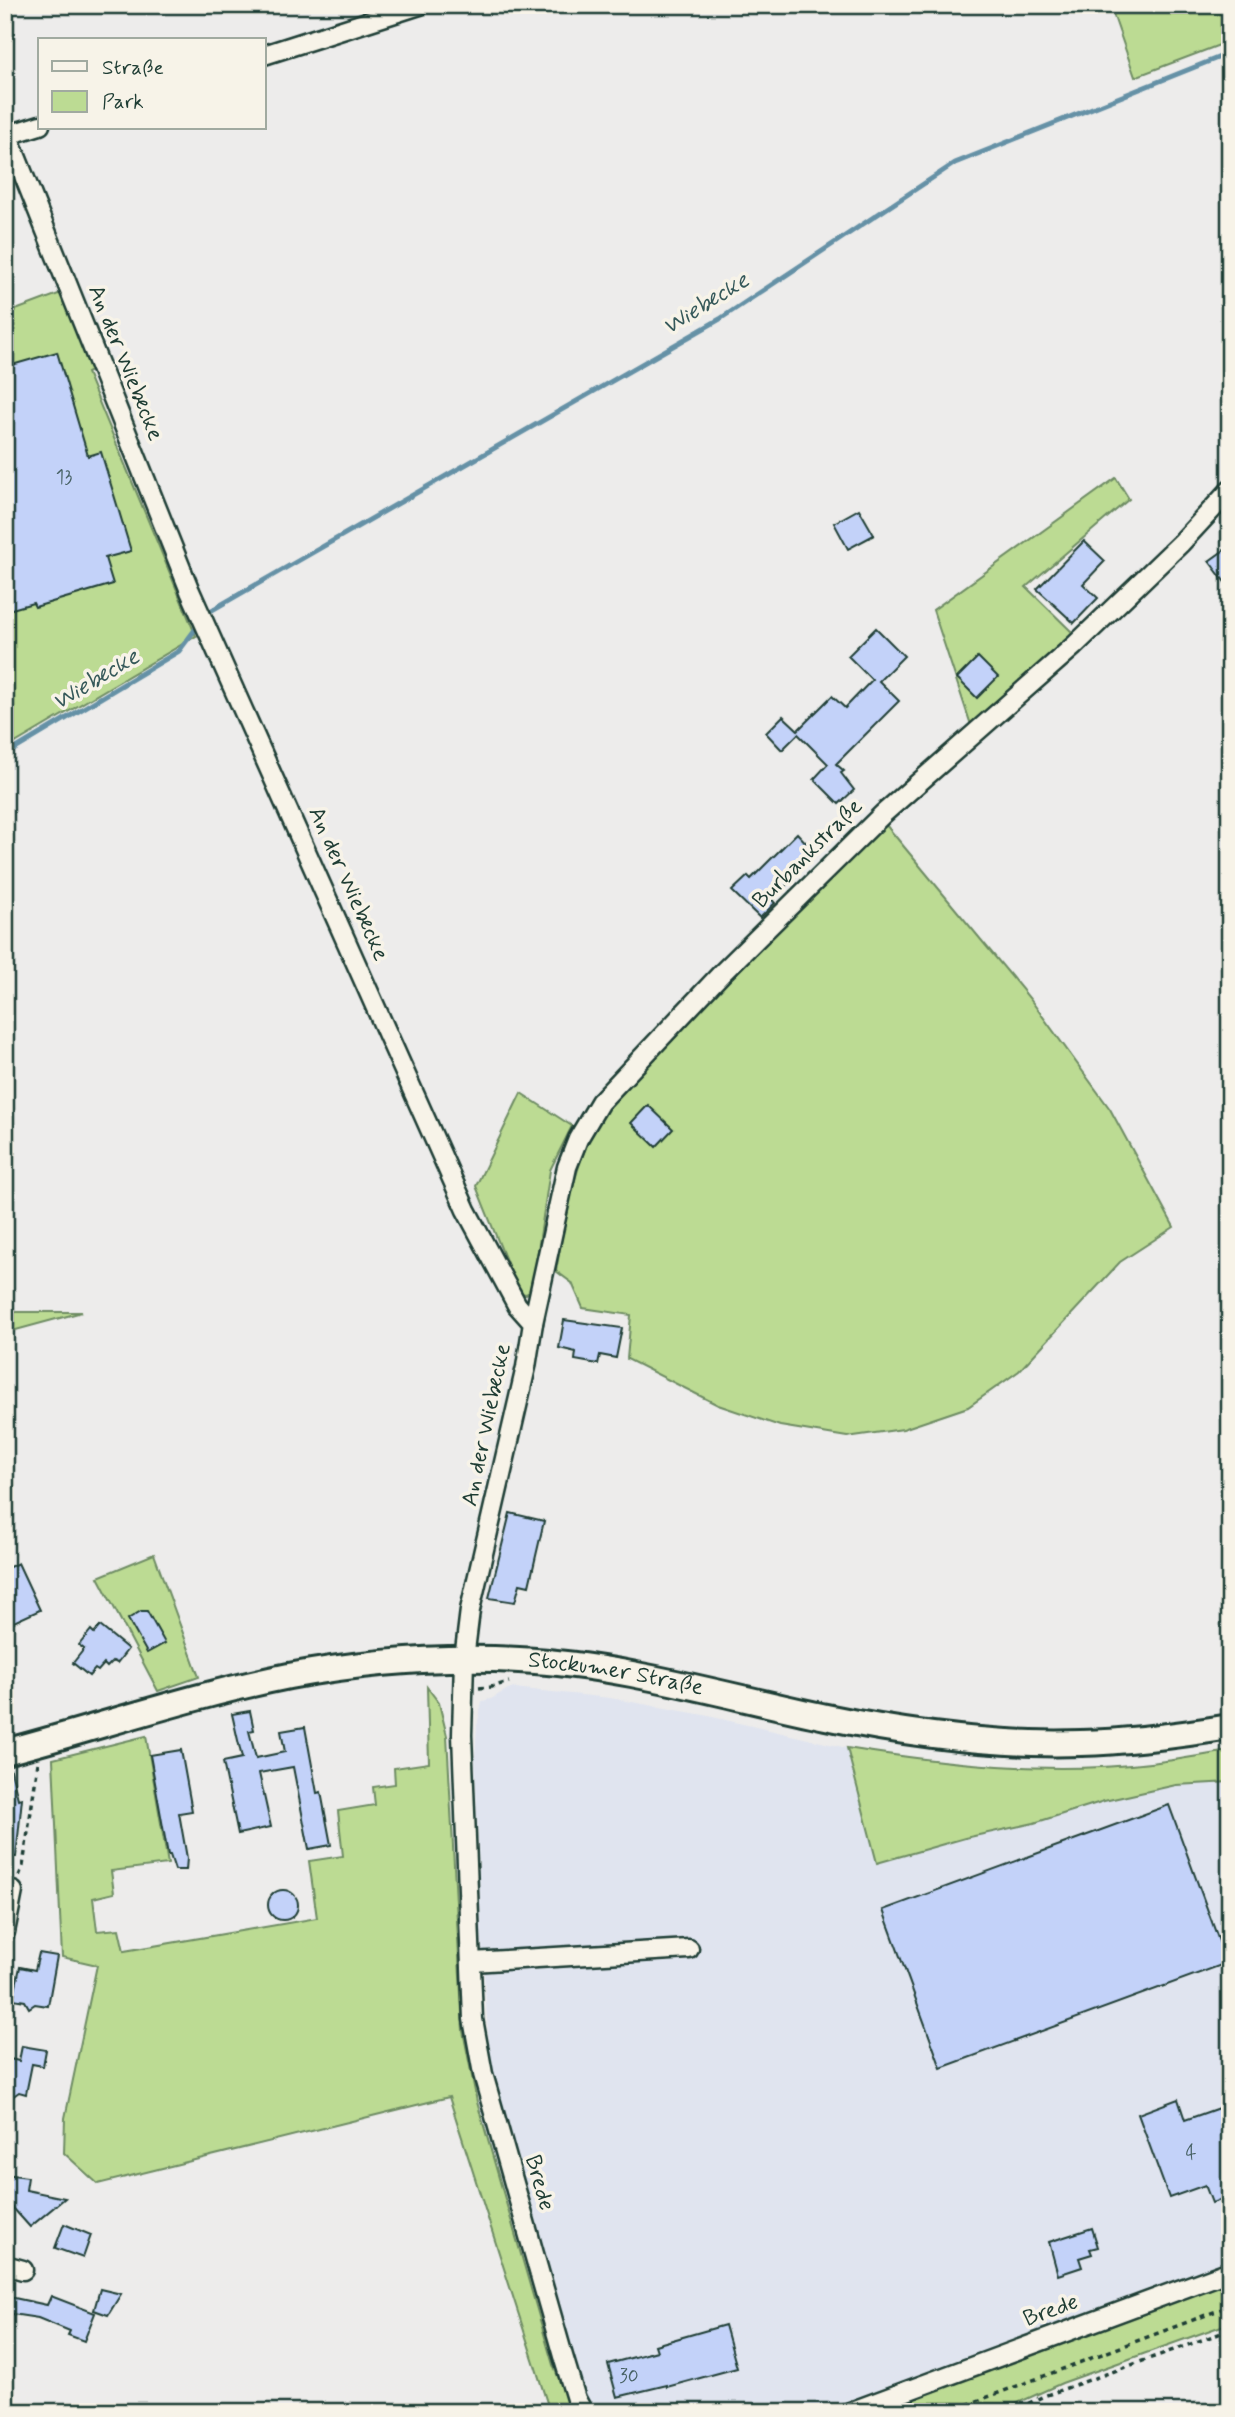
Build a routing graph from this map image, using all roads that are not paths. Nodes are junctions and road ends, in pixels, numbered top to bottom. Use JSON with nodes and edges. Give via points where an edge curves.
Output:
{"nodes":[{"id":1,"x":421,"y":5,"type":"edge"},
{"id":2,"x":266,"y":54,"type":"edge"},
{"id":3,"x":38,"y":126,"type":"edge"},
{"id":4,"x":7,"y":136,"type":"edge"},
{"id":5,"x":1230,"y":490,"type":"edge"},
{"id":6,"x":533,"y":1323,"type":"junction"},
{"id":7,"x":464,"y":1659,"type":"junction"},
{"id":8,"x":1230,"y":1727,"type":"edge"},
{"id":9,"x":5,"y":1752,"type":"edge"},
{"id":10,"x":13,"y":1891,"type":"road end"},
{"id":11,"x":5,"y":1932,"type":"edge"},
{"id":12,"x":688,"y":1949,"type":"dead end"},
{"id":13,"x":472,"y":1962,"type":"junction"},
{"id":14,"x":5,"y":2265,"type":"edge"},
{"id":15,"x":23,"y":2270,"type":"dead end"},
{"id":16,"x":1230,"y":2271,"type":"edge"},
{"id":17,"x":583,"y":2412,"type":"edge"},
{"id":18,"x":850,"y":2412,"type":"edge"}],
"edges":[{"from":1,"to":2,"type":"street"},
{"from":3,"to":4,"type":"street"},
{"from":4,"to":6,"type":"street","name":"An der Wiebecke","via":[[190,591],[466,1210],[517,1305]]},
{"from":5,"to":6,"type":"street","name":"Burbankstraße","via":[[1074,646],[883,814],[600,1102],[567,1167]]},
{"from":6,"to":7,"type":"street","name":"An der Wiebecke","via":[[470,1610]]},
{"from":7,"to":8,"type":"main road","name":"Stockumer Straße","via":[[594,1669],[861,1723],[962,1738],[1079,1743]]},
{"from":7,"to":9,"type":"main road","name":"Stockumer Straße","via":[[291,1676]]},
{"from":7,"to":13,"type":"street","name":"Brede","via":[[462,1735]]},
{"from":10,"to":11,"type":"street"},
{"from":12,"to":13,"type":"street"},
{"from":13,"to":17,"type":"street","name":"Brede","via":[[473,2019],[483,2074]]},
{"from":14,"to":15,"type":"street"},
{"from":16,"to":18,"type":"street","name":"Brede"}]}
